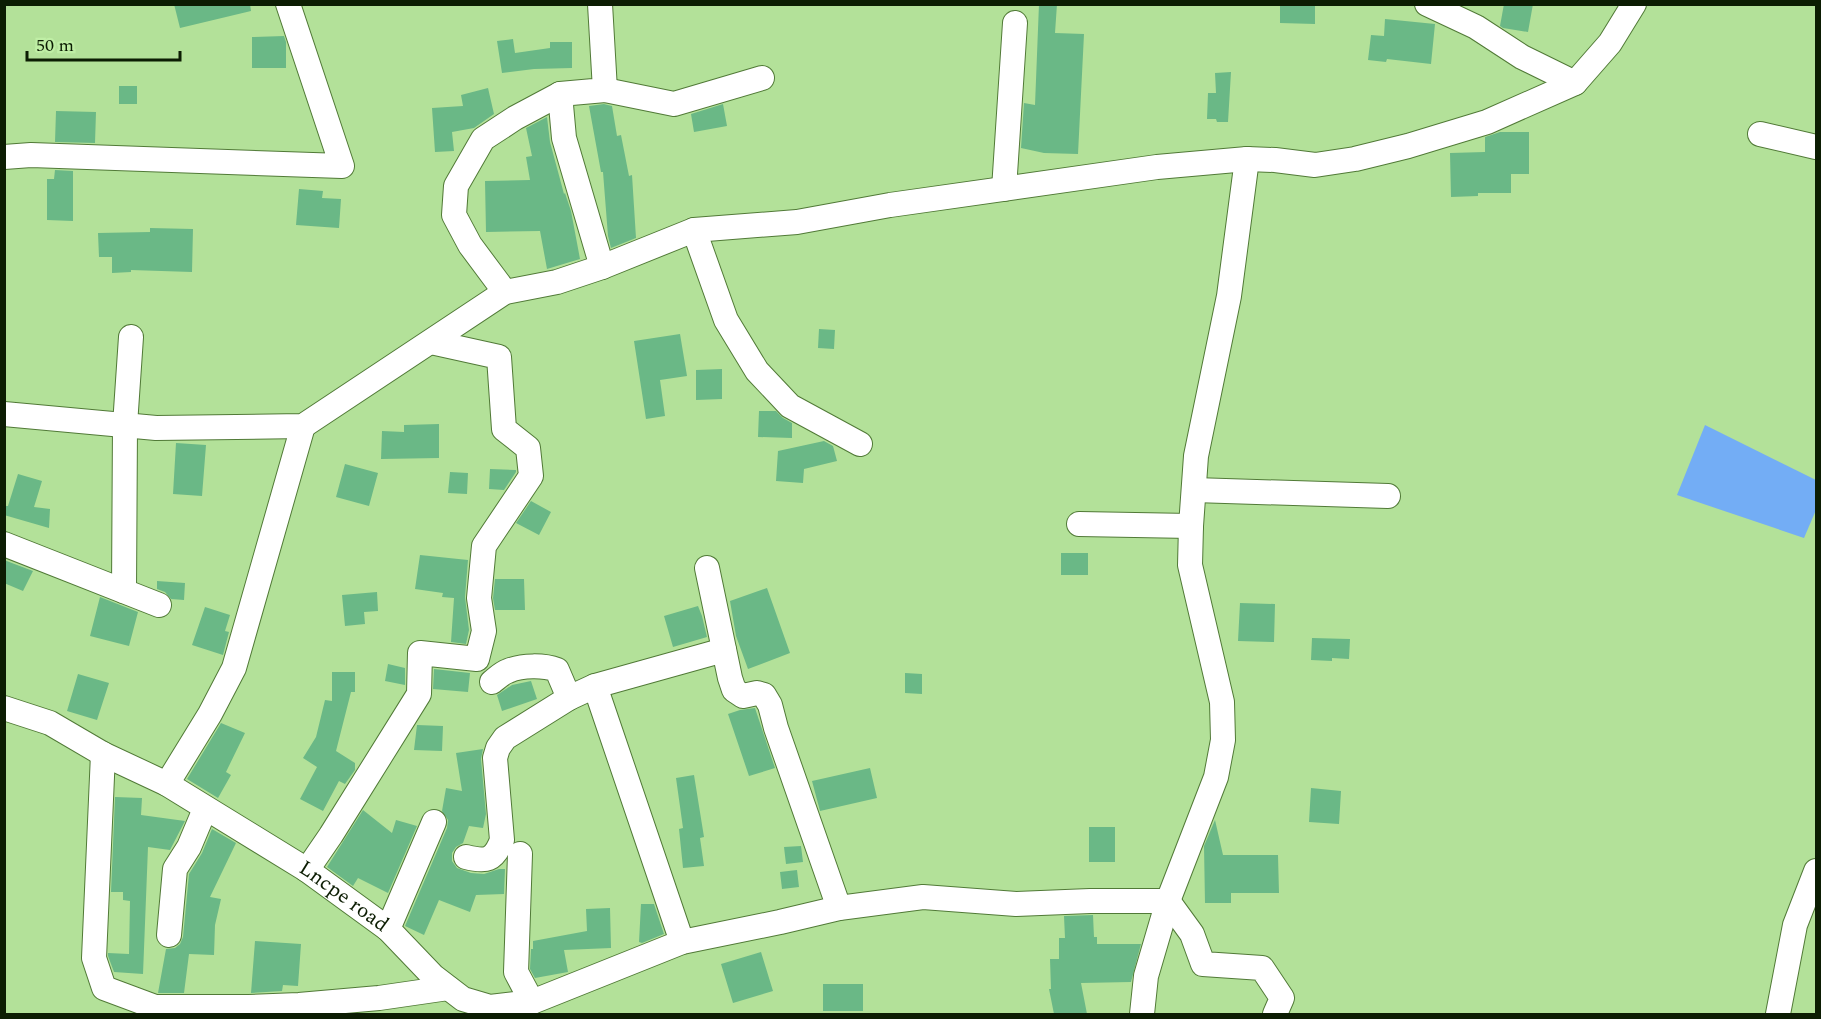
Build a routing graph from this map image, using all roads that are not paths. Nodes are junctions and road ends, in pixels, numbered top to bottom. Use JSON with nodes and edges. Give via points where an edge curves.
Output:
{"nodes":[{"id":1,"x":288,"y":4,"type":"edge"},
{"id":2,"x":600,"y":4,"type":"edge"},
{"id":3,"x":1427,"y":4,"type":"edge"},
{"id":4,"x":1634,"y":4,"type":"edge"},
{"id":5,"x":1460,"y":12,"type":"edge"},
{"id":6,"x":1015,"y":23,"type":"dead end"},
{"id":7,"x":762,"y":78,"type":"dead end"},
{"id":8,"x":1575,"y":83,"type":"junction"},
{"id":9,"x":605,"y":90,"type":"junction"},
{"id":10,"x":560,"y":94,"type":"junction"},
{"id":11,"x":1760,"y":134,"type":"dead end"},
{"id":12,"x":1816,"y":147,"type":"edge"},
{"id":13,"x":4,"y":157,"type":"edge"},
{"id":14,"x":1247,"y":159,"type":"junction"},
{"id":15,"x":1004,"y":189,"type":"junction"},
{"id":16,"x":694,"y":230,"type":"junction"},
{"id":17,"x":602,"y":267,"type":"junction"},
{"id":18,"x":505,"y":292,"type":"junction"},
{"id":19,"x":131,"y":337,"type":"dead end"},
{"id":20,"x":431,"y":342,"type":"junction"},
{"id":21,"x":4,"y":414,"type":"edge"},
{"id":22,"x":125,"y":425,"type":"junction"},
{"id":23,"x":303,"y":426,"type":"junction"},
{"id":24,"x":860,"y":444,"type":"dead end"},
{"id":25,"x":1194,"y":490,"type":"junction"},
{"id":26,"x":1388,"y":496,"type":"dead end"},
{"id":27,"x":1079,"y":524,"type":"dead end"},
{"id":28,"x":1191,"y":526,"type":"junction"},
{"id":29,"x":4,"y":544,"type":"edge"},
{"id":30,"x":707,"y":568,"type":"dead end"},
{"id":31,"x":124,"y":591,"type":"junction"},
{"id":32,"x":159,"y":605,"type":"dead end"},
{"id":33,"x":724,"y":650,"type":"junction"},
{"id":34,"x":492,"y":682,"type":"dead end"},
{"id":35,"x":596,"y":686,"type":"junction"},
{"id":36,"x":568,"y":698,"type":"junction"},
{"id":37,"x":4,"y":708,"type":"edge"},
{"id":38,"x":103,"y":754,"type":"junction"},
{"id":39,"x":167,"y":784,"type":"junction"},
{"id":40,"x":205,"y":809,"type":"junction"},
{"id":41,"x":434,"y":822,"type":"dead end"},
{"id":42,"x":520,"y":854,"type":"dead end"},
{"id":43,"x":465,"y":857,"type":"dead end"},
{"id":44,"x":307,"y":870,"type":"junction"},
{"id":45,"x":1816,"y":871,"type":"edge"},
{"id":46,"x":1168,"y":902,"type":"junction"},
{"id":47,"x":839,"y":908,"type":"junction"},
{"id":48,"x":1805,"y":927,"type":"edge"},
{"id":49,"x":388,"y":929,"type":"junction"},
{"id":50,"x":169,"y":935,"type":"dead end"},
{"id":51,"x":682,"y":942,"type":"junction"},
{"id":52,"x":448,"y":988,"type":"junction"},
{"id":53,"x":532,"y":1002,"type":"junction"},
{"id":54,"x":361,"y":1007,"type":"edge"},
{"id":55,"x":261,"y":1010,"type":"edge"},
{"id":56,"x":1142,"y":1014,"type":"edge"},
{"id":57,"x":1275,"y":1014,"type":"edge"},
{"id":58,"x":1778,"y":1014,"type":"edge"}],
"edges":[{"from":1,"to":13,"type":"street","via":[[342,166]]},
{"from":2,"to":9,"type":"street"},
{"from":3,"to":5,"type":"street"},
{"from":4,"to":8,"type":"street","via":[[1610,43]]},
{"from":5,"to":8,"type":"street","via":[[1522,57]]},
{"from":6,"to":15,"type":"street"},
{"from":7,"to":9,"type":"street","via":[[674,104]]},
{"from":8,"to":14,"type":"street","via":[[1487,122],[1355,159],[1315,165]]},
{"from":9,"to":10,"type":"street"},
{"from":10,"to":17,"type":"street","via":[[564,138]]},
{"from":10,"to":18,"type":"street","via":[[483,139],[456,186],[454,215],[470,245]]},
{"from":11,"to":12,"type":"street"},
{"from":14,"to":15,"type":"street","via":[[1157,167]]},
{"from":14,"to":25,"type":"street","via":[[1229,296],[1196,456]]},
{"from":15,"to":16,"type":"street","via":[[797,222]]},
{"from":16,"to":17,"type":"street"},
{"from":16,"to":24,"type":"street","via":[[726,320],[757,371],[790,406]]},
{"from":17,"to":18,"type":"street","via":[[557,282]]},
{"from":18,"to":20,"type":"street"},
{"from":19,"to":22,"type":"street"},
{"from":20,"to":23,"type":"street"},
{"from":20,"to":44,"type":"street","via":[[499,357],[504,429],[528,448],[531,476],[484,546],[479,598],[484,631],[477,659],[420,653],[419,694]]},
{"from":21,"to":22,"type":"street"},
{"from":22,"to":23,"type":"street"},
{"from":22,"to":31,"type":"street"},
{"from":23,"to":39,"type":"street","via":[[234,668]]},
{"from":25,"to":26,"type":"street"},
{"from":25,"to":28,"type":"street"},
{"from":27,"to":28,"type":"street"},
{"from":28,"to":46,"type":"street","via":[[1190,565],[1222,702],[1223,740],[1216,777]]},
{"from":29,"to":31,"type":"street"},
{"from":30,"to":33,"type":"street"},
{"from":31,"to":32,"type":"street"},
{"from":33,"to":35,"type":"street"},
{"from":33,"to":47,"type":"street","via":[[734,690],[743,696],[764,695],[770,705]]},
{"from":34,"to":36,"type":"street","via":[[507,671],[550,667],[557,670]]},
{"from":35,"to":36,"type":"street"},
{"from":35,"to":51,"type":"street"},
{"from":36,"to":43,"type":"street","via":[[505,738],[498,748],[495,758],[502,840],[490,858]]},
{"from":37,"to":38,"type":"street","name":"Lncpe road","via":[[50,723]]},
{"from":38,"to":39,"type":"street","name":"Lncpe road"},
{"from":38,"to":55,"type":"street","via":[[94,958],[104,988],[155,1007]]},
{"from":39,"to":40,"type":"street","name":"Lncpe road"},
{"from":40,"to":44,"type":"street","name":"Lncpe road"},
{"from":40,"to":50,"type":"street","via":[[175,869]]},
{"from":41,"to":49,"type":"street"},
{"from":42,"to":53,"type":"street","via":[[516,972]]},
{"from":44,"to":49,"type":"street","name":"Lncpe road"},
{"from":45,"to":48,"type":"street"},
{"from":46,"to":47,"type":"street","name":"Lncpe road","via":[[1016,904],[923,897]]},
{"from":46,"to":56,"type":"street","via":[[1146,976]]},
{"from":46,"to":57,"type":"street","via":[[1192,934],[1203,964],[1262,968],[1282,998]]},
{"from":47,"to":51,"type":"street","name":"Lncpe road"},
{"from":48,"to":58,"type":"street"},
{"from":49,"to":52,"type":"street","name":"Lncpe road"},
{"from":51,"to":53,"type":"street","name":"Lncpe road"},
{"from":52,"to":53,"type":"street","name":"Lncpe road","via":[[463,999],[490,1007]]},
{"from":52,"to":54,"type":"street"},
{"from":54,"to":55,"type":"street","via":[[299,1005]]}]}
